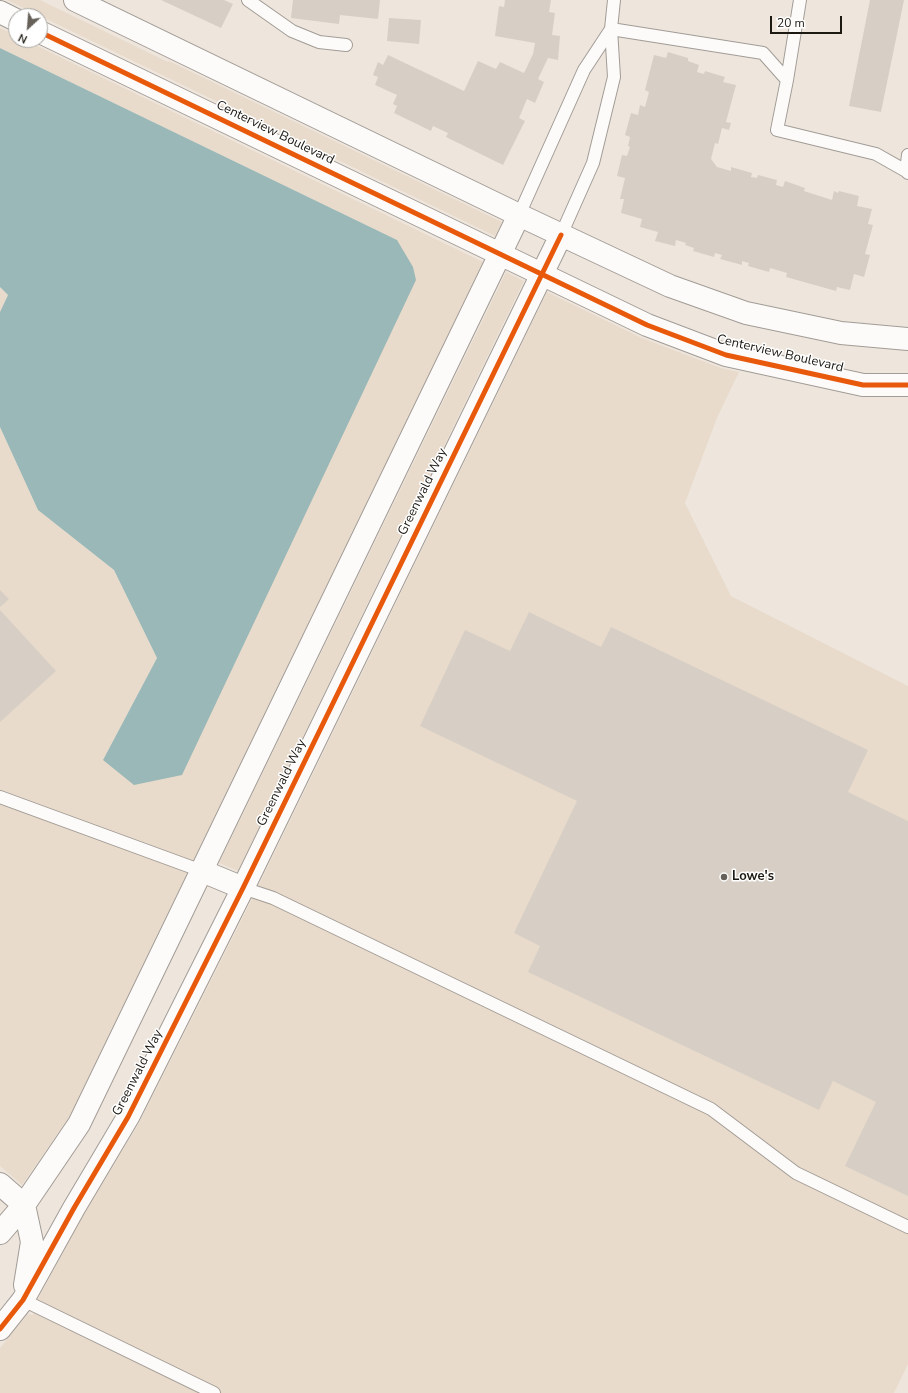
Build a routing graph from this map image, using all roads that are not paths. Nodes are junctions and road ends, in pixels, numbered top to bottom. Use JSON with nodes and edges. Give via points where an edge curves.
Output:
{"nodes":[{"id":1,"x":75,"y":0,"type":"edge"},
{"id":2,"x":248,"y":0,"type":"edge"},
{"id":3,"x":614,"y":0,"type":"edge"},
{"id":4,"x":800,"y":0,"type":"edge"},
{"id":5,"x":612,"y":29,"type":"junction"},
{"id":6,"x":48,"y":36,"type":"edge"},
{"id":7,"x":346,"y":45,"type":"dead end"},
{"id":8,"x":787,"y":80,"type":"junction"},
{"id":9,"x":908,"y":155,"type":"edge"},
{"id":10,"x":907,"y":172,"type":"edge"},
{"id":11,"x":519,"y":215,"type":"junction"},
{"id":12,"x":561,"y":235,"type":"junction"},
{"id":13,"x":501,"y":254,"type":"junction"},
{"id":14,"x":542,"y":274,"type":"junction"},
{"id":15,"x":908,"y":339,"type":"edge"},
{"id":16,"x":908,"y":386,"type":"edge"},
{"id":17,"x":0,"y":797,"type":"edge"},
{"id":18,"x":202,"y":871,"type":"junction"},
{"id":19,"x":243,"y":888,"type":"junction"},
{"id":20,"x":0,"y":1184,"type":"edge"},
{"id":21,"x":24,"y":1205,"type":"junction"},
{"id":22,"x":908,"y":1227,"type":"edge"},
{"id":23,"x":0,"y":1233,"type":"edge"},
{"id":24,"x":23,"y":1300,"type":"junction"},
{"id":25,"x":0,"y":1329,"type":"edge"},
{"id":26,"x":214,"y":1393,"type":"edge"}],
"edges":[{"from":1,"to":11,"type":"street"},
{"from":2,"to":7,"type":"lane","via":[[292,31],[319,42]]},
{"from":3,"to":5,"type":"lane"},
{"from":4,"to":8,"type":"lane"},
{"from":5,"to":8,"type":"lane","via":[[763,53]]},
{"from":5,"to":11,"type":"lane","via":[[584,70]]},
{"from":5,"to":12,"type":"lane","via":[[614,77],[593,163]]},
{"from":6,"to":13,"type":"street","name":"Centerview Boulevard"},
{"from":8,"to":10,"type":"lane","via":[[777,130],[876,154]]},
{"from":9,"to":10,"type":"lane"},
{"from":11,"to":12,"type":"street"},
{"from":11,"to":13,"type":"street"},
{"from":12,"to":14,"type":"street","name":"Greenwald Way"},
{"from":12,"to":15,"type":"street","via":[[670,286],[746,313],[841,333]]},
{"from":13,"to":14,"type":"street","name":"Centerview Boulevard"},
{"from":13,"to":18,"type":"street"},
{"from":14,"to":16,"type":"street","name":"Centerview Boulevard","via":[[647,325],[726,355],[863,385]]},
{"from":14,"to":19,"type":"street","name":"Greenwald Way"},
{"from":17,"to":18,"type":"lane"},
{"from":18,"to":19,"type":"street"},
{"from":18,"to":21,"type":"street","via":[[79,1124]]},
{"from":19,"to":22,"type":"lane","via":[[273,898],[711,1109],[796,1173]]},
{"from":19,"to":24,"type":"street","name":"Greenwald Way","via":[[128,1117]]},
{"from":20,"to":21,"type":"street"},
{"from":21,"to":23,"type":"street"},
{"from":21,"to":24,"type":"street","via":[[32,1242]]},
{"from":24,"to":25,"type":"street","name":"Greenwald Way"},
{"from":24,"to":26,"type":"lane"}]}
